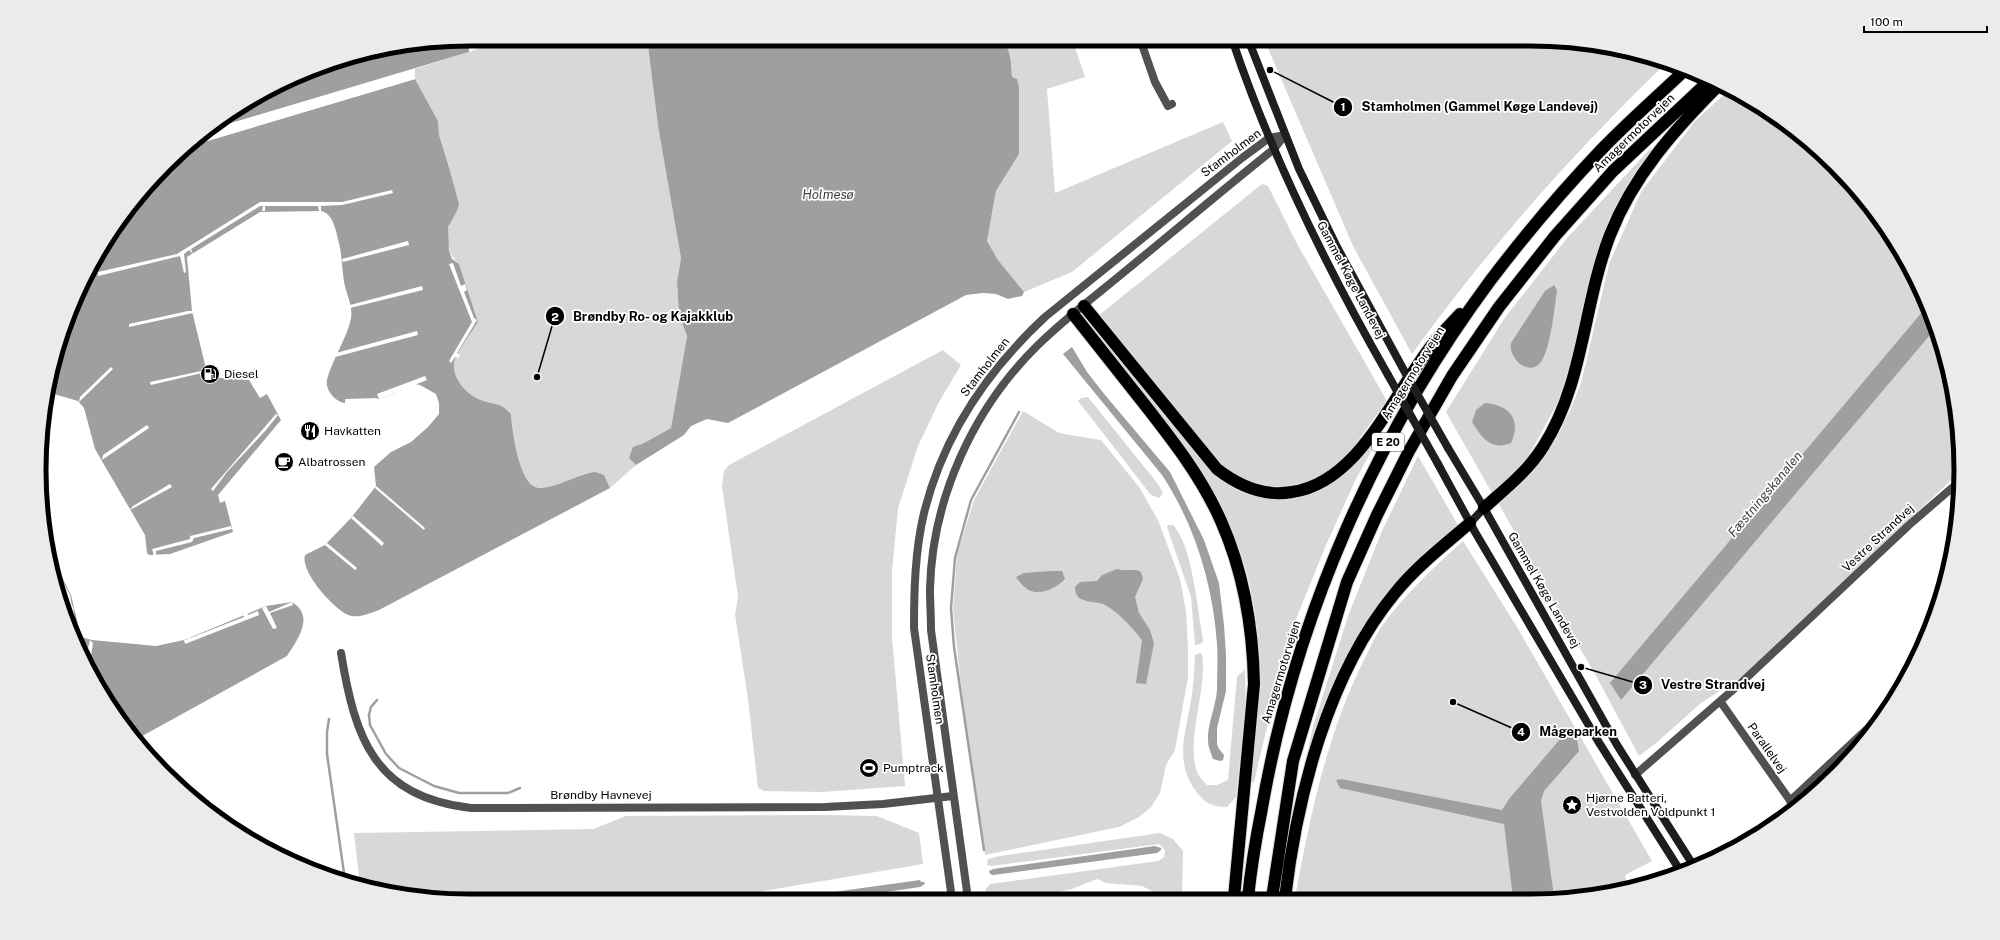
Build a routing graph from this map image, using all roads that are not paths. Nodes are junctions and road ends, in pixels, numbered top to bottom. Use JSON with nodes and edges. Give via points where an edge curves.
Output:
{"nodes":[{"id":1,"x":1142,"y":46,"type":"edge"},
{"id":2,"x":1235,"y":46,"type":"edge"},
{"id":3,"x":1251,"y":46,"type":"edge"},
{"id":4,"x":1681,"y":74,"type":"edge"},
{"id":5,"x":1705,"y":84,"type":"edge"},
{"id":6,"x":1715,"y":89,"type":"edge"},
{"id":7,"x":1172,"y":104,"type":"dead end"},
{"id":8,"x":1285,"y":135,"type":"junction"},
{"id":9,"x":1269,"y":138,"type":"junction"},
{"id":10,"x":1274,"y":149,"type":"junction"},
{"id":11,"x":1490,"y":282,"type":"junction"},
{"id":12,"x":1069,"y":298,"type":"junction"},
{"id":13,"x":1084,"y":306,"type":"junction"},
{"id":14,"x":1074,"y":314,"type":"junction"},
{"id":15,"x":1953,"y":487,"type":"edge"},
{"id":16,"x":1484,"y":508,"type":"junction"},
{"id":17,"x":1470,"y":523,"type":"junction"},
{"id":18,"x":341,"y":653,"type":"dead end"},
{"id":19,"x":1720,"y":701,"type":"junction"},
{"id":20,"x":1860,"y":736,"type":"edge"},
{"id":21,"x":1635,"y":775,"type":"junction"},
{"id":22,"x":953,"y":796,"type":"junction"},
{"id":23,"x":938,"y":798,"type":"junction"},
{"id":24,"x":1790,"y":802,"type":"joint"},
{"id":25,"x":1692,"y":862,"type":"edge"},
{"id":26,"x":1678,"y":867,"type":"edge"},
{"id":27,"x":951,"y":894,"type":"edge"},
{"id":28,"x":967,"y":894,"type":"edge"},
{"id":29,"x":1234,"y":894,"type":"edge"},
{"id":30,"x":1248,"y":894,"type":"edge"},
{"id":31,"x":1273,"y":894,"type":"edge"},
{"id":32,"x":1287,"y":894,"type":"edge"}],
"edges":[{"from":1,"to":7,"type":"street","via":[[1155,82],[1168,106]]},
{"from":2,"to":9,"type":"main road","name":"Gammel Køge Landevej"},
{"from":3,"to":8,"type":"main road","name":"Gammel Køge Landevej"},
{"from":4,"to":11,"type":"highway","name":"Amagermotorvejen","number":"E 20","via":[[1602,149]]},
{"from":5,"to":31,"type":"highway","name":"Amagermotorvejen","number":"E 20","via":[[1613,171],[1555,236],[1490,320],[1452,376],[1408,451],[1345,590],[1293,761]]},
{"from":6,"to":16,"type":"highway","via":[[1686,117],[1657,153],[1632,191],[1610,235],[1594,285],[1574,379],[1558,422],[1542,449],[1520,475]]},
{"from":8,"to":9,"type":"street","name":"Stamholmen"},
{"from":8,"to":10,"type":"street","name":"Stamholmen"},
{"from":8,"to":16,"type":"main road","name":"Gammel Køge Landevej","bridge":true,"via":[[1337,247],[1394,355]]},
{"from":9,"to":10,"type":"main road","name":"Gammel Køge Landevej"},
{"from":9,"to":12,"type":"street","name":"Stamholmen"},
{"from":10,"to":13,"type":"street","name":"Stamholmen"},
{"from":10,"to":17,"type":"main road","name":"Gammel Køge Landevej","bridge":true,"via":[[1321,251]]},
{"from":11,"to":13,"type":"highway","via":[[1432,345],[1373,433],[1349,463],[1320,485],[1284,494],[1248,488],[1217,469]]},
{"from":11,"to":30,"type":"highway","name":"Amagermotorvejen","number":"E 20","via":[[1426,376],[1386,444],[1353,513],[1317,601],[1290,682],[1271,757]]},
{"from":12,"to":13,"type":"street"},
{"from":12,"to":14,"type":"street"},
{"from":12,"to":23,"type":"street","name":"Stamholmen","via":[[1045,317],[1011,351],[971,404],[945,452],[924,513],[914,584],[914,628]]},
{"from":13,"to":14,"type":"street","name":"Stamholmen"},
{"from":14,"to":22,"type":"street","name":"Stamholmen","via":[[1018,366],[983,414],[960,456],[939,519],[930,588],[931,630]]},
{"from":14,"to":29,"type":"highway","via":[[1189,463],[1221,522],[1243,585],[1252,644],[1254,684]]},
{"from":15,"to":19,"type":"street","name":"Vestre Strandvej"},
{"from":16,"to":17,"type":"main road"},
{"from":16,"to":21,"type":"main road","name":"Gammel Køge Landevej"},
{"from":17,"to":26,"type":"main road","name":"Gammel Køge Landevej","via":[[1626,788]]},
{"from":17,"to":32,"type":"highway","via":[[1414,572],[1395,593],[1356,653],[1332,702],[1310,773]]},
{"from":18,"to":23,"type":"street","name":"Brøndby Havnevej","via":[[356,724],[377,762],[410,790],[450,805],[471,808],[825,807]]},
{"from":19,"to":21,"type":"street","name":"Vestre Strandvej"},
{"from":19,"to":24,"type":"street","name":"Parallelvej"},
{"from":20,"to":24,"type":"street"},
{"from":21,"to":25,"type":"main road","name":"Gammel Køge Landevej"},
{"from":22,"to":23,"type":"street","name":"Brøndby Havnevej"},
{"from":22,"to":28,"type":"street","name":"Stamholmen"},
{"from":23,"to":27,"type":"street","name":"Stamholmen"}]}
